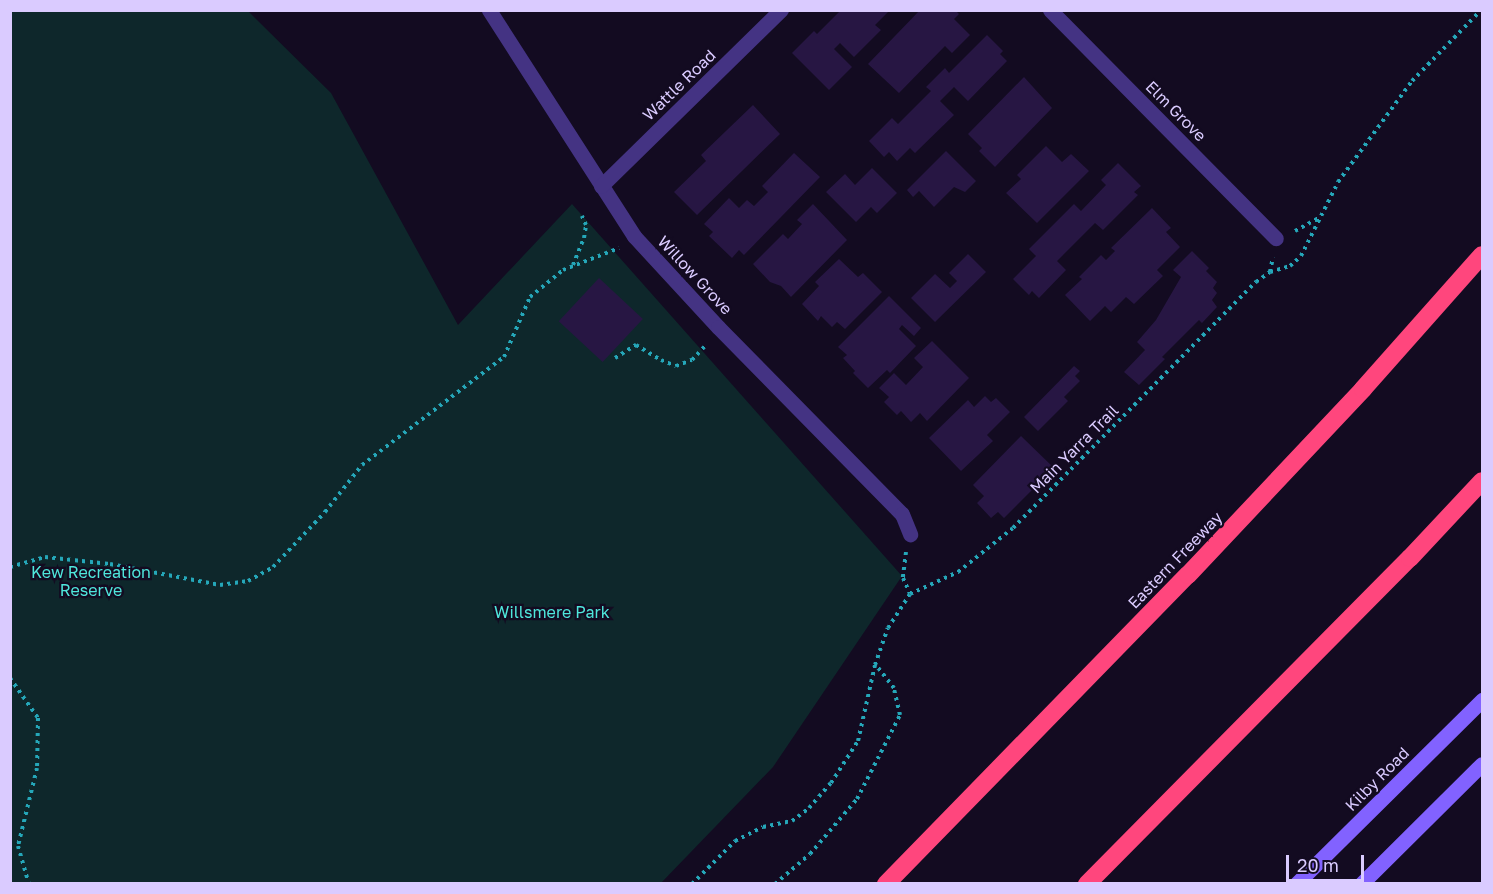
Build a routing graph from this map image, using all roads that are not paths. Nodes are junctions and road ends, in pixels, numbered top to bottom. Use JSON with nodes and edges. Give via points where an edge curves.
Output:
{"nodes":[{"id":1,"x":489,"y":10,"type":"edge"},
{"id":2,"x":782,"y":10,"type":"edge"},
{"id":3,"x":1050,"y":10,"type":"edge"},
{"id":4,"x":601,"y":186,"type":"junction"},
{"id":5,"x":1276,"y":238,"type":"road end"},
{"id":6,"x":1482,"y":255,"type":"edge"},
{"id":7,"x":1482,"y":481,"type":"edge"},
{"id":8,"x":910,"y":534,"type":"road end"},
{"id":9,"x":1482,"y":700,"type":"edge"},
{"id":10,"x":1482,"y":764,"type":"edge"},
{"id":11,"x":886,"y":884,"type":"edge"},
{"id":12,"x":1087,"y":884,"type":"edge"},
{"id":13,"x":1296,"y":884,"type":"edge"},
{"id":14,"x":1361,"y":884,"type":"edge"}],
"edges":[{"from":1,"to":4,"type":"street","name":"Willow Grove"},
{"from":2,"to":4,"type":"street","name":"Wattle Road"},
{"from":3,"to":5,"type":"street","name":"Elm Grove"},
{"from":4,"to":8,"type":"street","name":"Willow Grove","via":[[634,236],[902,514]]},
{"from":6,"to":11,"type":"highway","name":"Eastern Freeway","via":[[1363,389],[1188,575]]},
{"from":7,"to":12,"type":"highway"},
{"from":9,"to":13,"type":"street","name":"Kilby Road"},
{"from":10,"to":14,"type":"street"}]}
